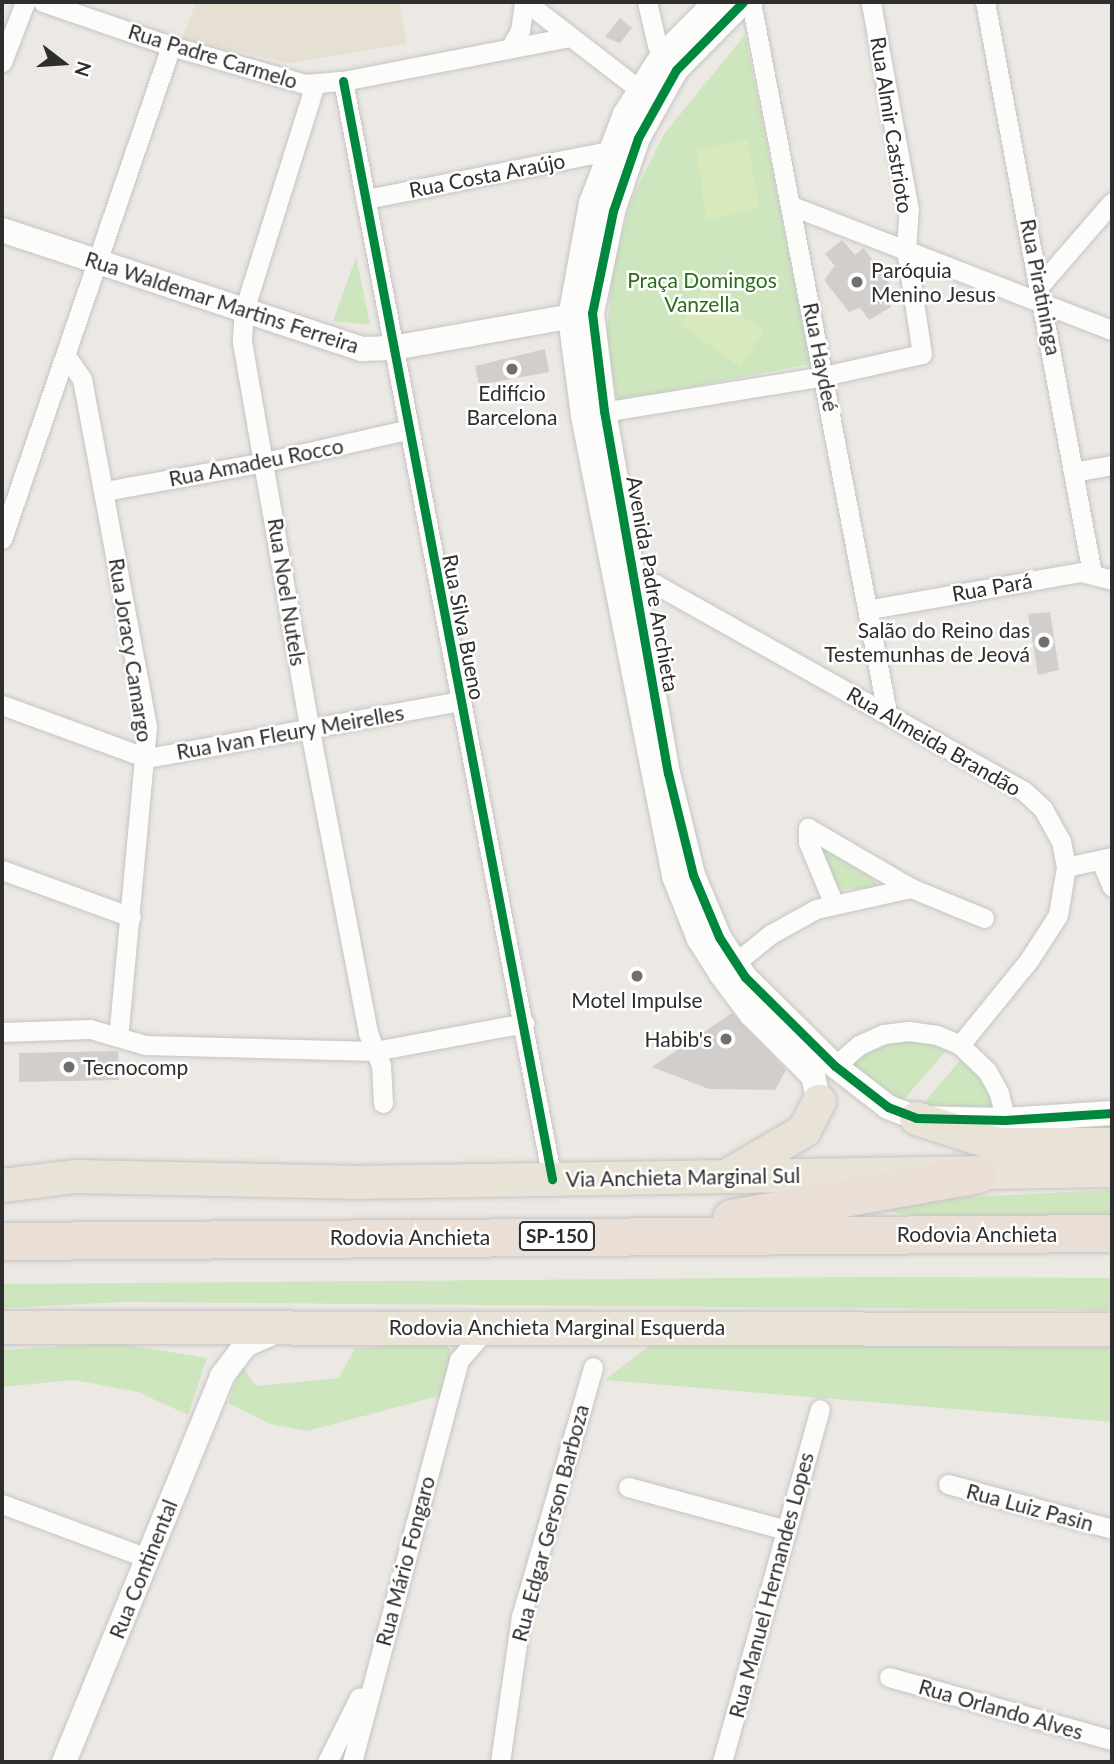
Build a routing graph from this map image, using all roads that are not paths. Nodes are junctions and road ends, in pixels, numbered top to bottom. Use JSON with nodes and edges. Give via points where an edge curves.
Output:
{"nodes":[{"id":1,"x":25,"y":2,"type":"edge"},
{"id":2,"x":43,"y":2,"type":"edge"},
{"id":3,"x":525,"y":2,"type":"edge"},
{"id":4,"x":647,"y":2,"type":"edge"},
{"id":5,"x":716,"y":2,"type":"edge"},
{"id":6,"x":743,"y":2,"type":"edge"},
{"id":7,"x":751,"y":2,"type":"edge"},
{"id":8,"x":871,"y":2,"type":"edge"},
{"id":9,"x":985,"y":2,"type":"edge"},
{"id":10,"x":570,"y":37,"type":"junction"},
{"id":11,"x":171,"y":46,"type":"junction"},
{"id":12,"x":510,"y":48,"type":"junction"},
{"id":13,"x":2,"y":62,"type":"edge"},
{"id":14,"x":669,"y":63,"type":"junction"},
{"id":15,"x":343,"y":81,"type":"junction"},
{"id":16,"x":315,"y":85,"type":"junction"},
{"id":17,"x":648,"y":96,"type":"junction"},
{"id":18,"x":608,"y":151,"type":"junction"},
{"id":19,"x":366,"y":199,"type":"junction"},
{"id":20,"x":1112,"y":202,"type":"edge"},
{"id":21,"x":792,"y":206,"type":"junction"},
{"id":22,"x":2,"y":230,"type":"edge"},
{"id":23,"x":906,"y":249,"type":"junction"},
{"id":24,"x":97,"y":262,"type":"junction"},
{"id":25,"x":1043,"y":293,"type":"junction"},
{"id":26,"x":244,"y":310,"type":"junction"},
{"id":27,"x":581,"y":315,"type":"junction"},
{"id":28,"x":1112,"y":330,"type":"edge"},
{"id":29,"x":393,"y":348,"type":"junction"},
{"id":30,"x":66,"y":356,"type":"junction"},
{"id":31,"x":824,"y":376,"type":"junction"},
{"id":32,"x":593,"y":414,"type":"junction"},
{"id":33,"x":406,"y":429,"type":"junction"},
{"id":34,"x":265,"y":463,"type":"junction"},
{"id":35,"x":1112,"y":465,"type":"edge"},
{"id":36,"x":1073,"y":472,"type":"junction"},
{"id":37,"x":105,"y":491,"type":"junction"},
{"id":38,"x":2,"y":539,"type":"edge"},
{"id":39,"x":1093,"y":573,"type":"junction"},
{"id":40,"x":624,"y":578,"type":"junction"},
{"id":41,"x":1112,"y":580,"type":"edge"},
{"id":42,"x":871,"y":609,"type":"junction"},
{"id":43,"x":461,"y":701,"type":"junction"},
{"id":44,"x":2,"y":705,"type":"edge"},
{"id":45,"x":887,"y":713,"type":"junction"},
{"id":46,"x":310,"y":731,"type":"junction"},
{"id":47,"x":147,"y":758,"type":"junction"},
{"id":48,"x":1107,"y":859,"type":"edge"},
{"id":49,"x":1066,"y":867,"type":"junction"},
{"id":50,"x":2,"y":870,"type":"edge"},
{"id":51,"x":1112,"y":887,"type":"edge"},
{"id":52,"x":911,"y":888,"type":"junction"},
{"id":53,"x":833,"y":902,"type":"junction"},
{"id":54,"x":131,"y":917,"type":"junction"},
{"id":55,"x":984,"y":918,"type":"dead end"},
{"id":56,"x":728,"y":969,"type":"junction"},
{"id":57,"x":524,"y":1023,"type":"junction"},
{"id":58,"x":2,"y":1032,"type":"edge"},
{"id":59,"x":118,"y":1036,"type":"junction"},
{"id":60,"x":960,"y":1045,"type":"junction"},
{"id":61,"x":376,"y":1051,"type":"junction"},
{"id":62,"x":791,"y":1052,"type":"junction"},
{"id":63,"x":835,"y":1066,"type":"junction"},
{"id":64,"x":819,"y":1101,"type":"junction"},
{"id":65,"x":383,"y":1103,"type":"dead end"},
{"id":66,"x":902,"y":1113,"type":"junction"},
{"id":67,"x":1112,"y":1113,"type":"edge"},
{"id":68,"x":1005,"y":1120,"type":"junction"},
{"id":69,"x":1112,"y":1144,"type":"edge"},
{"id":70,"x":2,"y":1167,"type":"edge"},
{"id":71,"x":1112,"y":1170,"type":"edge"},
{"id":72,"x":978,"y":1174,"type":"junction"},
{"id":73,"x":75,"y":1176,"type":"junction"},
{"id":74,"x":725,"y":1176,"type":"junction"},
{"id":75,"x":552,"y":1179,"type":"junction"},
{"id":76,"x":2,"y":1185,"type":"edge"},
{"id":77,"x":1112,"y":1233,"type":"edge"},
{"id":78,"x":631,"y":1235,"type":"junction"},
{"id":79,"x":2,"y":1241,"type":"edge"},
{"id":80,"x":1112,"y":1256,"type":"edge"},
{"id":81,"x":2,"y":1265,"type":"edge"},
{"id":82,"x":293,"y":1326,"type":"junction"},
{"id":83,"x":2,"y":1327,"type":"edge"},
{"id":84,"x":149,"y":1327,"type":"junction"},
{"id":85,"x":441,"y":1327,"type":"junction"},
{"id":86,"x":488,"y":1327,"type":"junction"},
{"id":87,"x":1112,"y":1329,"type":"edge"},
{"id":88,"x":460,"y":1360,"type":"junction"},
{"id":89,"x":593,"y":1367,"type":"dead end"},
{"id":90,"x":222,"y":1376,"type":"junction"},
{"id":91,"x":820,"y":1409,"type":"dead end"},
{"id":92,"x":948,"y":1484,"type":"dead end"},
{"id":93,"x":628,"y":1487,"type":"dead end"},
{"id":94,"x":2,"y":1504,"type":"edge"},
{"id":95,"x":1112,"y":1529,"type":"edge"},
{"id":96,"x":786,"y":1530,"type":"junction"},
{"id":97,"x":147,"y":1558,"type":"junction"},
{"id":98,"x":377,"y":1663,"type":"junction"},
{"id":99,"x":889,"y":1677,"type":"dead end"},
{"id":100,"x":1112,"y":1740,"type":"edge"},
{"id":101,"x":64,"y":1762,"type":"edge"},
{"id":102,"x":327,"y":1762,"type":"edge"},
{"id":103,"x":352,"y":1762,"type":"edge"},
{"id":104,"x":500,"y":1762,"type":"edge"},
{"id":105,"x":722,"y":1762,"type":"edge"}],
"edges":[{"from":1,"to":13,"type":"street"},
{"from":2,"to":11,"type":"street","name":"Rua Padre Carmelo"},
{"from":3,"to":10,"type":"street"},
{"from":3,"to":12,"type":"street","via":[[520,31]]},
{"from":4,"to":14,"type":"street"},
{"from":5,"to":14,"type":"street","name":"Avenida Padre Anchieta"},
{"from":6,"to":14,"type":"street","name":"Avenida Padre Anchieta"},
{"from":7,"to":21,"type":"street","name":"Rua Haydeé"},
{"from":8,"to":23,"type":"street","name":"Rua Almir Castrioto","via":[[909,210]]},
{"from":9,"to":25,"type":"street","name":"Rua Piratininga"},
{"from":10,"to":12,"type":"street","name":"Rua Padre Carmelo"},
{"from":10,"to":17,"type":"street"},
{"from":11,"to":16,"type":"street","name":"Rua Padre Carmelo"},
{"from":11,"to":24,"type":"street"},
{"from":12,"to":15,"type":"street","name":"Rua Padre Carmelo"},
{"from":14,"to":17,"type":"street","name":"Avenida Padre Anchieta"},
{"from":15,"to":16,"type":"street","name":"Rua Padre Carmelo"},
{"from":15,"to":19,"type":"street","name":"Rua Silva Bueno"},
{"from":16,"to":26,"type":"street","name":"Rua Noel Nutels"},
{"from":17,"to":18,"type":"street","name":"Avenida Padre Anchieta"},
{"from":17,"to":27,"type":"street","name":"Avenida Padre Anchieta"},
{"from":18,"to":19,"type":"street","name":"Rua Costa Araújo"},
{"from":18,"to":27,"type":"street","name":"Avenida Padre Anchieta","via":[[591,203]]},
{"from":19,"to":29,"type":"street","name":"Rua Silva Bueno"},
{"from":20,"to":25,"type":"street"},
{"from":21,"to":23,"type":"street"},
{"from":21,"to":31,"type":"street","name":"Rua Haydeé"},
{"from":22,"to":24,"type":"street","name":"Rua Waldemar Martins Ferreira"},
{"from":23,"to":25,"type":"street"},
{"from":23,"to":31,"type":"street","name":"Rua Almir Castrioto","via":[[922,354]]},
{"from":24,"to":26,"type":"street","name":"Rua Waldemar Martins Ferreira"},
{"from":24,"to":30,"type":"street"},
{"from":25,"to":28,"type":"street"},
{"from":25,"to":36,"type":"street","name":"Rua Piratininga"},
{"from":26,"to":29,"type":"street","name":"Rua Waldemar Martins Ferreira","via":[[362,349]]},
{"from":26,"to":34,"type":"street","name":"Rua Noel Nutels","via":[[246,370]]},
{"from":27,"to":29,"type":"street","name":"Rua Waldemar Martins Ferreira"},
{"from":27,"to":32,"type":"street","name":"Avenida Padre Anchieta"},
{"from":29,"to":33,"type":"street","name":"Rua Silva Bueno"},
{"from":30,"to":37,"type":"street","name":"Rua Joracy Camargo","via":[[82,379]]},
{"from":30,"to":38,"type":"street"},
{"from":31,"to":32,"type":"street"},
{"from":31,"to":42,"type":"street","name":"Rua Haydeé"},
{"from":32,"to":40,"type":"street","name":"Avenida Padre Anchieta"},
{"from":33,"to":34,"type":"street","name":"Rua Amadeu Rocco"},
{"from":33,"to":43,"type":"street","name":"Rua Silva Bueno"},
{"from":34,"to":37,"type":"street","name":"Rua Amadeu Rocco"},
{"from":34,"to":46,"type":"street","name":"Rua Noel Nutels"},
{"from":35,"to":36,"type":"street"},
{"from":36,"to":39,"type":"street","name":"Rua Piratininga"},
{"from":37,"to":47,"type":"street","name":"Rua Joracy Camargo","via":[[148,726]]},
{"from":39,"to":41,"type":"street","name":"Rua Pará"},
{"from":39,"to":42,"type":"street","name":"Rua Pará"},
{"from":40,"to":45,"type":"street","name":"Rua Almeida Brandão","via":[[655,584]]},
{"from":40,"to":56,"type":"street","name":"Avenida Padre Anchieta","via":[[683,840]]},
{"from":42,"to":45,"type":"street","name":"Rua Haydeé"},
{"from":43,"to":46,"type":"street","name":"Rua Ivan Fleury Meirelles"},
{"from":43,"to":57,"type":"street","name":"Rua Silva Bueno"},
{"from":44,"to":47,"type":"street","name":"Rua Ivan Fleury Meirelles"},
{"from":45,"to":49,"type":"street","name":"Rua Almeida Brandão","via":[[1032,797],[1056,829]]},
{"from":46,"to":47,"type":"street","name":"Rua Ivan Fleury Meirelles"},
{"from":46,"to":61,"type":"street","name":"Rua Noel Nutels","via":[[368,1033]]},
{"from":47,"to":54,"type":"street","name":"Rua Joracy Camargo"},
{"from":48,"to":49,"type":"street"},
{"from":48,"to":51,"type":"street"},
{"from":49,"to":60,"type":"street","name":"Rua Almeida Brandão","via":[[1064,893],[1052,927]]},
{"from":50,"to":54,"type":"street"},
{"from":52,"to":53,"type":"street"},
{"from":52,"to":53,"type":"street","via":[[808,828],[808,842]]},
{"from":52,"to":55,"type":"street"},
{"from":53,"to":56,"type":"street","via":[[787,925]]},
{"from":54,"to":59,"type":"street","name":"Rua Joracy Camargo"},
{"from":56,"to":62,"type":"street","name":"Avenida Padre Anchieta","via":[[751,1014]]},
{"from":56,"to":63,"type":"street","name":"Avenida Padre Anchieta"},
{"from":57,"to":61,"type":"street"},
{"from":57,"to":75,"type":"street","name":"Rua Silva Bueno"},
{"from":58,"to":59,"type":"street","via":[[90,1029]]},
{"from":59,"to":61,"type":"street","via":[[145,1045]]},
{"from":60,"to":63,"type":"street","via":[[923,1031],[897,1031],[859,1045]]},
{"from":60,"to":68,"type":"street","via":[[994,1081]]},
{"from":61,"to":65,"type":"street","name":"Rua Noel Nutels","via":[[382,1065]]},
{"from":62,"to":63,"type":"street","via":[[824,1068]]},
{"from":62,"to":64,"type":"street","name":"Avenida Padre Anchieta","via":[[815,1080]]},
{"from":63,"to":66,"type":"street","name":"Avenida Padre Anchieta"},
{"from":64,"to":66,"type":"street","via":[[836,1092]]},
{"from":64,"to":74,"type":"highway","via":[[804,1130]]},
{"from":66,"to":68,"type":"street"},
{"from":66,"to":69,"type":"highway","via":[[997,1144]]},
{"from":67,"to":68,"type":"street"},
{"from":70,"to":73,"type":"highway"},
{"from":71,"to":72,"type":"highway","name":"Via Anchieta Marginal Sul"},
{"from":72,"to":74,"type":"highway","name":"Via Anchieta Marginal Sul"},
{"from":72,"to":78,"type":"highway"},
{"from":73,"to":75,"type":"highway","name":"Via Anchieta Marginal Sul","via":[[351,1182]]},
{"from":73,"to":76,"type":"highway","name":"Via Anchieta Marginal Sul"},
{"from":74,"to":75,"type":"highway","name":"Via Anchieta Marginal Sul"},
{"from":77,"to":78,"type":"highway","name":"Rodovia Anchieta","number":"SP-150"},
{"from":78,"to":79,"type":"highway","name":"Rodovia Anchieta","number":"SP-150"},
{"from":80,"to":81,"type":"highway","name":"Rodovia Anchieta","number":"SP-150"},
{"from":82,"to":84,"type":"highway","name":"Rodovia Anchieta Marginal Esquerda"},
{"from":82,"to":85,"type":"highway","name":"Rodovia Anchieta Marginal Esquerda"},
{"from":82,"to":90,"type":"street","name":"Rua Continental","via":[[254,1338]]},
{"from":83,"to":84,"type":"highway","name":"Rodovia Anchieta Marginal Esquerda"},
{"from":84,"to":90,"type":"street","via":[[206,1339],[217,1346]]},
{"from":85,"to":86,"type":"highway","name":"Rodovia Anchieta Marginal Esquerda"},
{"from":85,"to":88,"type":"street","via":[[456,1346]]},
{"from":86,"to":87,"type":"highway","name":"Rodovia Anchieta Marginal Esquerda"},
{"from":86,"to":88,"type":"street"},
{"from":88,"to":98,"type":"street","name":"Rua Mário Fongaro"},
{"from":89,"to":104,"type":"street","name":"Rua Edgar Gerson Barboza","via":[[521,1617]]},
{"from":90,"to":97,"type":"street","name":"Rua Continental"},
{"from":91,"to":96,"type":"street","name":"Rua Manuel Hernandes Lopes"},
{"from":92,"to":95,"type":"street","name":"Rua Luiz Pasin"},
{"from":93,"to":96,"type":"street"},
{"from":94,"to":97,"type":"street"},
{"from":96,"to":105,"type":"street","name":"Rua Manuel Hernandes Lopes"},
{"from":97,"to":101,"type":"street","name":"Rua Continental"},
{"from":98,"to":102,"type":"street"},
{"from":98,"to":103,"type":"street","name":"Rua Mário Fongaro"},
{"from":99,"to":100,"type":"street","name":"Rua Orlando Alves"}]}
